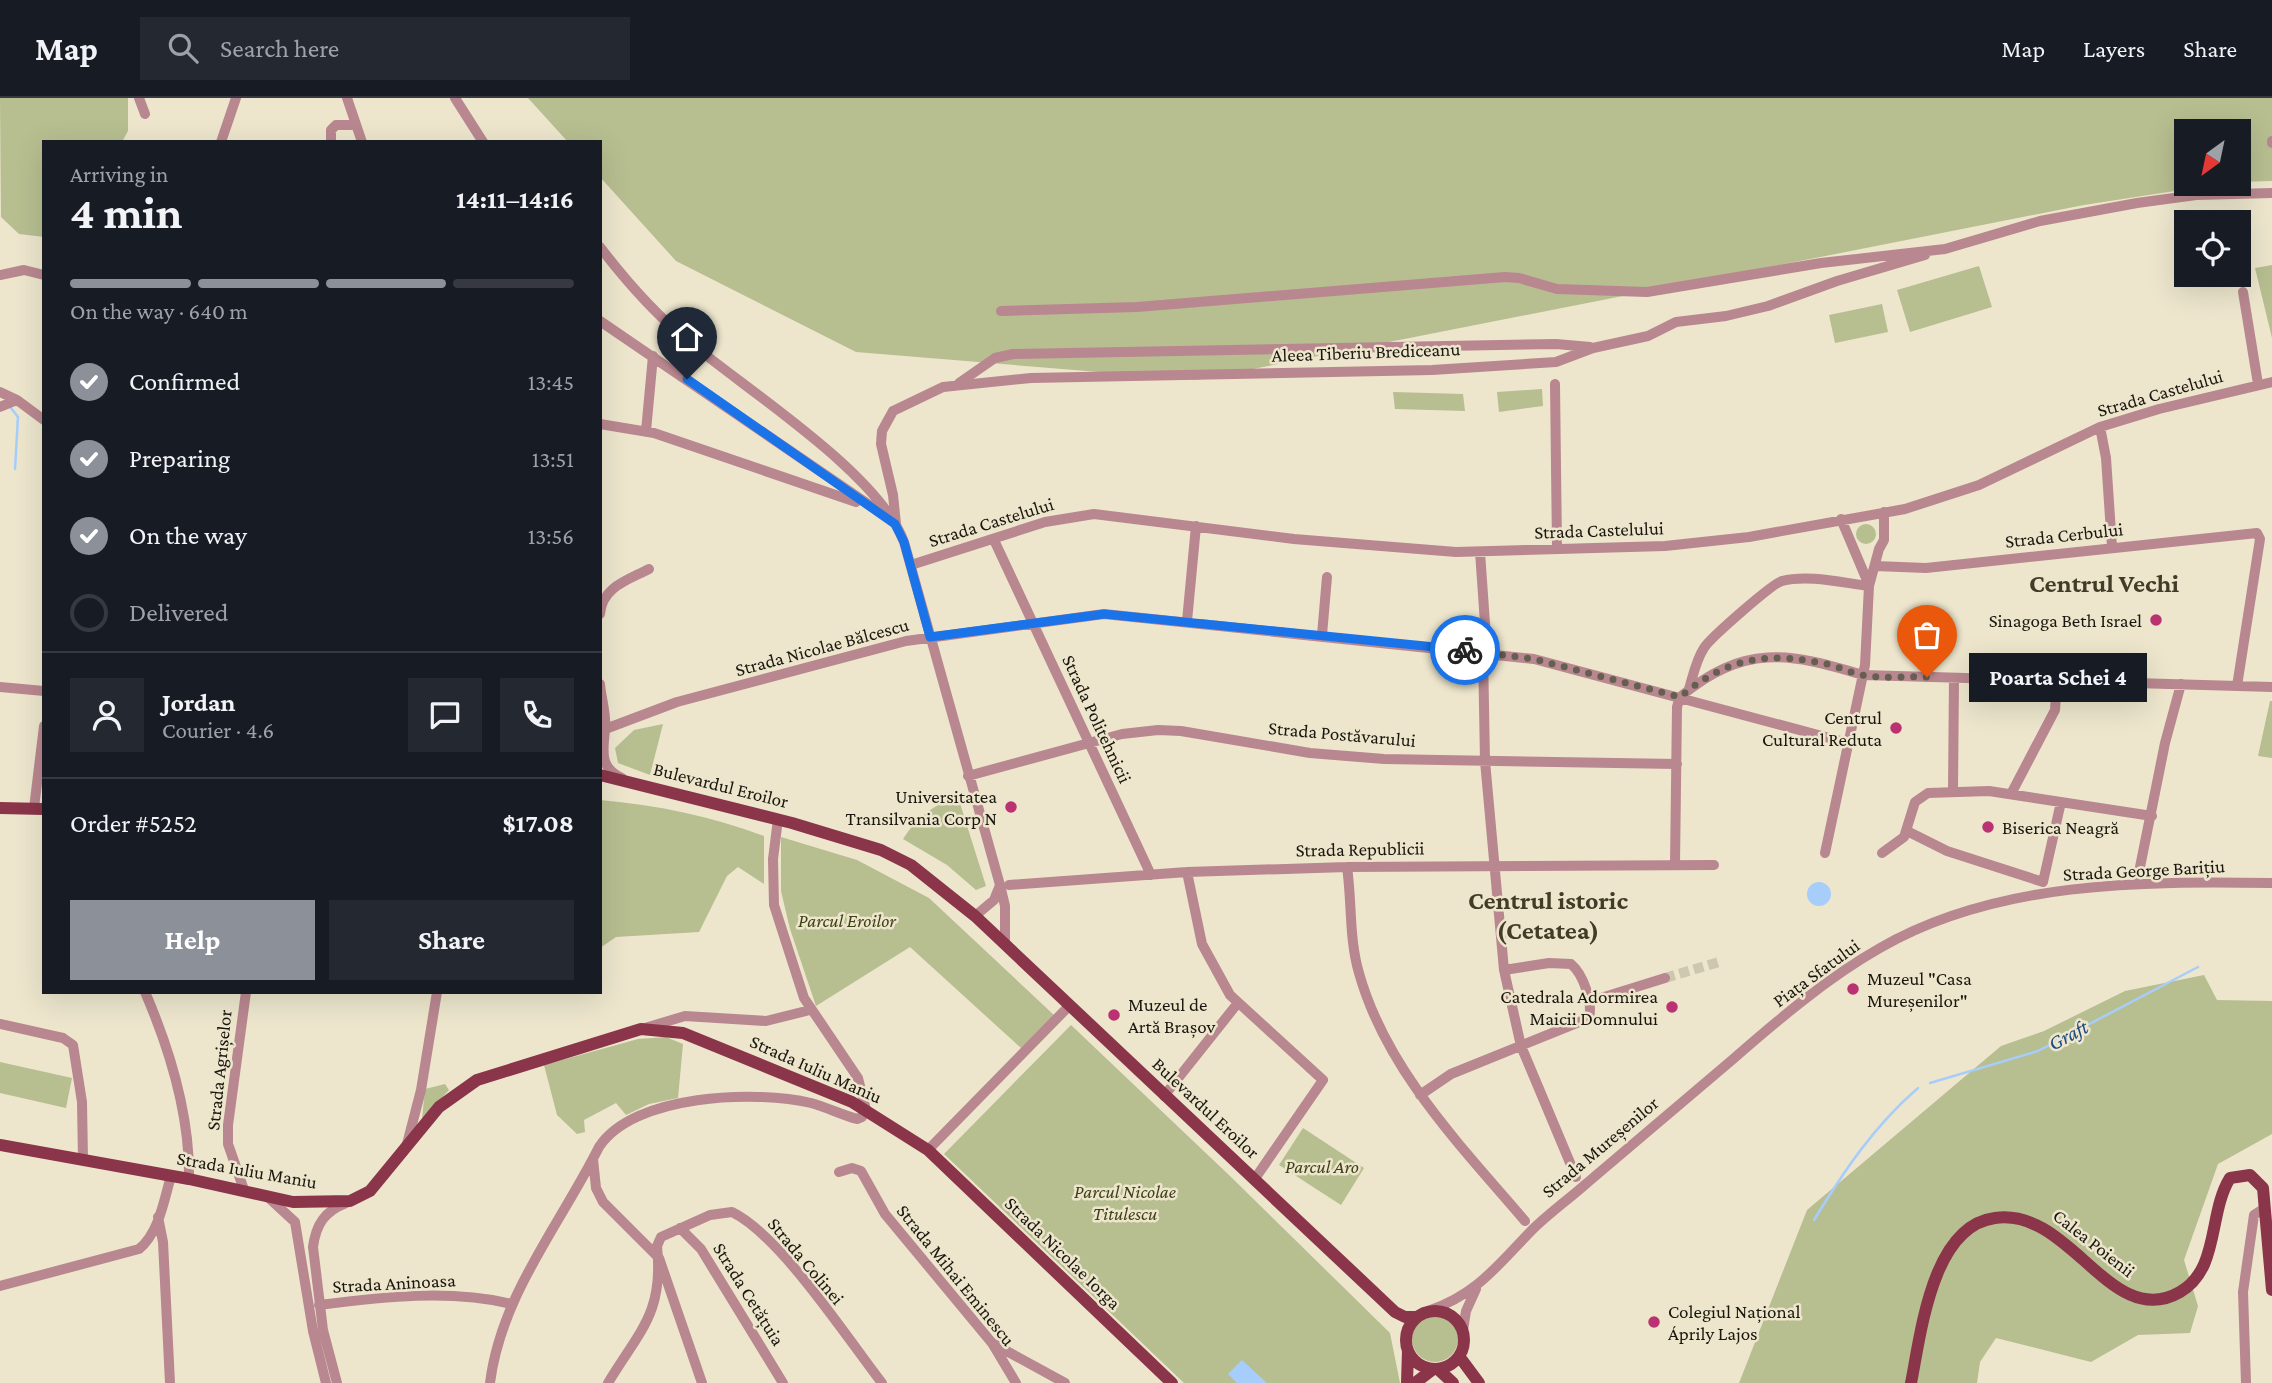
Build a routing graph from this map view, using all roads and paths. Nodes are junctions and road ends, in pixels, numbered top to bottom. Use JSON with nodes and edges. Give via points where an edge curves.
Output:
{"nodes":[{"id":1,"x":139,"y":98,"type":"edge"},
{"id":2,"x":236,"y":98,"type":"edge"},
{"id":3,"x":347,"y":98,"type":"edge"},
{"id":4,"x":455,"y":98,"type":"edge"},
{"id":5,"x":145,"y":114,"type":"dead end"},
{"id":6,"x":354,"y":125,"type":"junction"},
{"id":7,"x":222,"y":140,"type":"edge"},
{"id":8,"x":331,"y":140,"type":"edge"},
{"id":9,"x":361,"y":140,"type":"edge"},
{"id":10,"x":482,"y":140,"type":"edge"},
{"id":11,"x":2272,"y":192,"type":"edge"},
{"id":12,"x":602,"y":249,"type":"edge"},
{"id":13,"x":1945,"y":249,"type":"junction"},
{"id":14,"x":42,"y":274,"type":"edge"},
{"id":15,"x":0,"y":275,"type":"edge"},
{"id":16,"x":2243,"y":292,"type":"dead end"},
{"id":17,"x":1001,"y":311,"type":"dead end"},
{"id":18,"x":602,"y":322,"type":"edge"},
{"id":19,"x":1593,"y":348,"type":"junction"},
{"id":20,"x":653,"y":356,"type":"junction"},
{"id":21,"x":2272,"y":382,"type":"edge"},
{"id":22,"x":958,"y":383,"type":"junction"},
{"id":23,"x":1555,"y":384,"type":"dead end"},
{"id":24,"x":2258,"y":384,"type":"junction"},
{"id":25,"x":0,"y":392,"type":"edge"},
{"id":26,"x":17,"y":400,"type":"junction"},
{"id":27,"x":0,"y":407,"type":"edge"},
{"id":28,"x":42,"y":419,"type":"edge"},
{"id":29,"x":602,"y":424,"type":"edge"},
{"id":30,"x":2100,"y":427,"type":"junction"},
{"id":31,"x":646,"y":431,"type":"junction"},
{"id":32,"x":867,"y":506,"type":"junction"},
{"id":33,"x":1884,"y":512,"type":"junction"},
{"id":34,"x":1841,"y":519,"type":"junction"},
{"id":35,"x":895,"y":524,"type":"junction"},
{"id":36,"x":1196,"y":526,"type":"junction"},
{"id":37,"x":994,"y":540,"type":"junction"},
{"id":38,"x":2112,"y":547,"type":"junction"},
{"id":39,"x":1557,"y":548,"type":"junction"},
{"id":40,"x":1480,"y":552,"type":"junction"},
{"id":41,"x":911,"y":565,"type":"junction"},
{"id":42,"x":1875,"y":566,"type":"junction"},
{"id":43,"x":649,"y":569,"type":"dead end"},
{"id":44,"x":1327,"y":578,"type":"dead end"},
{"id":45,"x":1870,"y":586,"type":"junction"},
{"id":46,"x":602,"y":605,"type":"edge"},
{"id":47,"x":1186,"y":621,"type":"junction"},
{"id":48,"x":1032,"y":623,"type":"junction"},
{"id":49,"x":1322,"y":635,"type":"junction"},
{"id":50,"x":930,"y":637,"type":"junction"},
{"id":51,"x":1485,"y":652,"type":"junction"},
{"id":52,"x":1863,"y":675,"type":"junction"},
{"id":53,"x":1954,"y":678,"type":"junction"},
{"id":54,"x":2057,"y":680,"type":"junction"},
{"id":55,"x":2182,"y":684,"type":"junction"},
{"id":56,"x":2237,"y":686,"type":"junction"},
{"id":57,"x":0,"y":687,"type":"edge"},
{"id":58,"x":2272,"y":687,"type":"edge"},
{"id":59,"x":1689,"y":689,"type":"junction"},
{"id":60,"x":42,"y":691,"type":"edge"},
{"id":61,"x":1680,"y":697,"type":"junction"},
{"id":62,"x":603,"y":730,"type":"edge"},
{"id":63,"x":42,"y":743,"type":"edge"},
{"id":64,"x":1848,"y":743,"type":"junction"},
{"id":65,"x":1091,"y":744,"type":"junction"},
{"id":66,"x":1485,"y":761,"type":"junction"},
{"id":67,"x":1677,"y":764,"type":"junction"},
{"id":68,"x":602,"y":776,"type":"edge"},
{"id":69,"x":968,"y":776,"type":"junction"},
{"id":70,"x":636,"y":785,"type":"junction"},
{"id":71,"x":1953,"y":791,"type":"junction"},
{"id":72,"x":2011,"y":794,"type":"junction"},
{"id":73,"x":2061,"y":802,"type":"junction"},
{"id":74,"x":0,"y":808,"type":"edge"},
{"id":75,"x":39,"y":808,"type":"edge"},
{"id":76,"x":2152,"y":816,"type":"junction"},
{"id":77,"x":778,"y":819,"type":"junction"},
{"id":78,"x":1907,"y":831,"type":"junction"},
{"id":79,"x":1825,"y":853,"type":"dead end"},
{"id":80,"x":1882,"y":853,"type":"dead end"},
{"id":81,"x":1493,"y":864,"type":"junction"},
{"id":82,"x":1675,"y":865,"type":"junction"},
{"id":83,"x":1714,"y":866,"type":"dead end"},
{"id":84,"x":1347,"y":867,"type":"junction"},
{"id":85,"x":1187,"y":873,"type":"junction"},
{"id":86,"x":1151,"y":875,"type":"junction"},
{"id":87,"x":2138,"y":877,"type":"dead end"},
{"id":88,"x":2272,"y":883,"type":"edge"},
{"id":89,"x":1004,"y":885,"type":"junction"},
{"id":90,"x":975,"y":916,"type":"junction"},
{"id":91,"x":1900,"y":938,"type":"joint"},
{"id":92,"x":1005,"y":944,"type":"junction"},
{"id":93,"x":1504,"y":970,"type":"junction"},
{"id":94,"x":1665,"y":978,"type":"tunnel mouth"},
{"id":95,"x":146,"y":994,"type":"edge"},
{"id":96,"x":246,"y":994,"type":"edge"},
{"id":97,"x":437,"y":994,"type":"edge"},
{"id":98,"x":1588,"y":1002,"type":"junction"},
{"id":99,"x":1237,"y":1004,"type":"junction"},
{"id":100,"x":1069,"y":1006,"type":"junction"},
{"id":101,"x":810,"y":1010,"type":"junction"},
{"id":102,"x":0,"y":1024,"type":"edge"},
{"id":103,"x":641,"y":1029,"type":"junction"},
{"id":104,"x":1755,"y":1040,"type":"joint"},
{"id":105,"x":1521,"y":1046,"type":"junction"},
{"id":106,"x":1420,"y":1095,"type":"junction"},
{"id":107,"x":1164,"y":1096,"type":"junction"},
{"id":108,"x":866,"y":1110,"type":"junction"},
{"id":109,"x":0,"y":1145,"type":"edge"},
{"id":110,"x":406,"y":1148,"type":"junction"},
{"id":111,"x":928,"y":1150,"type":"junction"},
{"id":112,"x":593,"y":1158,"type":"junction"},
{"id":113,"x":83,"y":1160,"type":"junction"},
{"id":114,"x":839,"y":1172,"type":"dead end"},
{"id":115,"x":171,"y":1175,"type":"junction"},
{"id":116,"x":1576,"y":1177,"type":"dead end"},
{"id":117,"x":189,"y":1178,"type":"junction"},
{"id":118,"x":1254,"y":1180,"type":"junction"},
{"id":119,"x":244,"y":1190,"type":"junction"},
{"id":120,"x":264,"y":1195,"type":"junction"},
{"id":121,"x":350,"y":1201,"type":"junction"},
{"id":122,"x":2265,"y":1208,"type":"junction"},
{"id":123,"x":158,"y":1216,"type":"junction"},
{"id":124,"x":1525,"y":1221,"type":"dead end"},
{"id":125,"x":680,"y":1228,"type":"junction"},
{"id":126,"x":149,"y":1241,"type":"junction"},
{"id":127,"x":163,"y":1242,"type":"junction"},
{"id":128,"x":659,"y":1258,"type":"junction"},
{"id":129,"x":0,"y":1286,"type":"edge"},
{"id":130,"x":1476,"y":1288,"type":"junction"},
{"id":131,"x":2272,"y":1290,"type":"edge"},
{"id":132,"x":512,"y":1304,"type":"junction"},
{"id":133,"x":319,"y":1305,"type":"junction"},
{"id":134,"x":1423,"y":1314,"type":"junction"},
{"id":135,"x":1463,"y":1330,"type":"junction"},
{"id":136,"x":992,"y":1343,"type":"junction"},
{"id":137,"x":1408,"y":1349,"type":"junction"},
{"id":138,"x":1459,"y":1356,"type":"junction"},
{"id":139,"x":1436,"y":1370,"type":"junction"},
{"id":140,"x":170,"y":1383,"type":"edge"},
{"id":141,"x":326,"y":1383,"type":"edge"},
{"id":142,"x":337,"y":1383,"type":"edge"},
{"id":143,"x":490,"y":1383,"type":"edge"},
{"id":144,"x":608,"y":1383,"type":"edge"},
{"id":145,"x":702,"y":1383,"type":"edge"},
{"id":146,"x":783,"y":1383,"type":"edge"},
{"id":147,"x":882,"y":1383,"type":"edge"},
{"id":148,"x":1016,"y":1383,"type":"edge"},
{"id":149,"x":1065,"y":1383,"type":"edge"},
{"id":150,"x":1172,"y":1383,"type":"edge"},
{"id":151,"x":1407,"y":1383,"type":"edge"},
{"id":152,"x":1415,"y":1383,"type":"edge"},
{"id":153,"x":1453,"y":1383,"type":"edge"},
{"id":154,"x":1479,"y":1383,"type":"edge"},
{"id":155,"x":1911,"y":1383,"type":"edge"},
{"id":156,"x":2246,"y":1383,"type":"edge"}],
"edges":[{"from":1,"to":5,"type":"street"},
{"from":2,"to":7,"type":"street"},
{"from":3,"to":6,"type":"street"},
{"from":4,"to":10,"type":"street"},
{"from":6,"to":8,"type":"street","via":[[336,125]]},
{"from":6,"to":9,"type":"street"},
{"from":11,"to":13,"type":"street","via":[[2137,203],[2040,221]]},
{"from":12,"to":35,"type":"street","via":[[658,314],[817,441],[886,508]]},
{"from":13,"to":17,"type":"street","via":[[1821,263],[1647,292],[1557,289],[1505,277],[1137,307]]},
{"from":13,"to":19,"type":"street","name":"Aleea Tiberiu Brediceanu","via":[[1768,306],[1676,322],[1648,336]]},
{"from":14,"to":15,"type":"street","via":[[24,270]]},
{"from":16,"to":24,"type":"street"},
{"from":18,"to":20,"type":"street"},
{"from":19,"to":22,"type":"street","name":"Aleea Tiberiu Brediceanu","via":[[1556,362],[1432,370]]},
{"from":19,"to":22,"type":"street","via":[[1556,344],[1013,354],[995,358]]},
{"from":20,"to":31,"type":"street"},
{"from":20,"to":32,"type":"street"},
{"from":21,"to":24,"type":"street","name":"Strada Castelului"},
{"from":22,"to":35,"type":"street","name":"Aleea Tiberiu Brediceanu","via":[[893,411],[884,426],[881,444]]},
{"from":23,"to":39,"type":"street"},
{"from":24,"to":30,"type":"street","name":"Strada Castelului"},
{"from":25,"to":26,"type":"street"},
{"from":26,"to":27,"type":"street"},
{"from":26,"to":28,"type":"street"},
{"from":29,"to":31,"type":"street"},
{"from":30,"to":33,"type":"street","name":"Strada Castelului","via":[[1979,485]]},
{"from":30,"to":38,"type":"street"},
{"from":31,"to":32,"type":"street"},
{"from":32,"to":35,"type":"street"},
{"from":33,"to":34,"type":"street","name":"Strada Castelului"},
{"from":33,"to":42,"type":"street","via":[[1884,540]]},
{"from":34,"to":39,"type":"street","name":"Strada Castelului","via":[[1690,544]]},
{"from":34,"to":45,"type":"street"},
{"from":35,"to":41,"type":"street"},
{"from":36,"to":37,"type":"street","name":"Strada Castelului","via":[[1094,514],[1045,522]]},
{"from":36,"to":40,"type":"street","name":"Strada Castelului","via":[[1319,541]]},
{"from":36,"to":47,"type":"street"},
{"from":37,"to":41,"type":"street","name":"Strada Castelului"},
{"from":37,"to":48,"type":"street","name":"Strada Politehnicii"},
{"from":38,"to":42,"type":"street","name":"Strada Cerbului","via":[[1926,568]]},
{"from":38,"to":56,"type":"street","name":"Strada Cerbului","via":[[2257,533],[2260,539]]},
{"from":39,"to":40,"type":"street","name":"Strada Castelului"},
{"from":40,"to":51,"type":"street"},
{"from":41,"to":50,"type":"street"},
{"from":42,"to":45,"type":"street"},
{"from":43,"to":46,"type":"street","via":[[614,586]]},
{"from":44,"to":49,"type":"street"},
{"from":45,"to":52,"type":"street"},
{"from":45,"to":59,"type":"street","via":[[1799,579],[1770,586],[1705,646]]},
{"from":47,"to":48,"type":"street","name":"Strada Nicolae Bălcescu","via":[[1104,614]]},
{"from":47,"to":49,"type":"street","name":"Strada Nicolae Bălcescu"},
{"from":48,"to":50,"type":"street","name":"Strada Nicolae Bălcescu"},
{"from":48,"to":65,"type":"street","name":"Strada Politehnicii"},
{"from":49,"to":51,"type":"street","name":"Strada Nicolae Bălcescu"},
{"from":50,"to":62,"type":"street","name":"Strada Nicolae Bălcescu","via":[[677,702]]},
{"from":50,"to":69,"type":"street"},
{"from":51,"to":61,"type":"street","name":"Strada Nicolae Bălcescu","via":[[1534,659]]},
{"from":51,"to":66,"type":"street"},
{"from":52,"to":53,"type":"street"},
{"from":52,"to":59,"type":"street","via":[[1830,665],[1760,657],[1721,669]]},
{"from":52,"to":64,"type":"street"},
{"from":53,"to":54,"type":"street"},
{"from":53,"to":71,"type":"street"},
{"from":54,"to":55,"type":"street"},
{"from":54,"to":72,"type":"street","via":[[2055,710]]},
{"from":55,"to":56,"type":"street"},
{"from":55,"to":76,"type":"street","via":[[2165,743]]},
{"from":56,"to":58,"type":"street"},
{"from":57,"to":60,"type":"street"},
{"from":59,"to":61,"type":"street"},
{"from":61,"to":64,"type":"street","name":"Strada Nicolae Bălcescu"},
{"from":61,"to":67,"type":"street"},
{"from":62,"to":70,"type":"street","via":[[605,764]]},
{"from":63,"to":75,"type":"street"},
{"from":64,"to":79,"type":"street"},
{"from":65,"to":66,"type":"street","name":"Strada Postăvarului","via":[[1142,731],[1181,731],[1310,753]]},
{"from":65,"to":69,"type":"street","name":"Strada Postăvarului"},
{"from":65,"to":86,"type":"street","name":"Strada Politehnicii"},
{"from":66,"to":67,"type":"street","name":"Strada Postăvarului"},
{"from":66,"to":81,"type":"street"},
{"from":67,"to":82,"type":"street"},
{"from":68,"to":70,"type":"main road","name":"Bulevardul Eroilor"},
{"from":69,"to":89,"type":"street"},
{"from":70,"to":77,"type":"main road","name":"Bulevardul Eroilor"},
{"from":71,"to":72,"type":"street"},
{"from":71,"to":78,"type":"street","via":[[1921,796]]},
{"from":72,"to":73,"type":"street"},
{"from":73,"to":76,"type":"street"},
{"from":73,"to":78,"type":"street","via":[[2043,882],[1947,851]]},
{"from":74,"to":75,"type":"main road"},
{"from":76,"to":87,"type":"street"},
{"from":77,"to":90,"type":"main road","name":"Bulevardul Eroilor","via":[[856,841],[911,865]]},
{"from":77,"to":101,"type":"street","via":[[774,905]]},
{"from":78,"to":80,"type":"street"},
{"from":81,"to":82,"type":"street","name":"Strada Republicii"},
{"from":81,"to":84,"type":"street","name":"Strada Republicii"},
{"from":81,"to":93,"type":"street"},
{"from":82,"to":83,"type":"street","name":"Strada Republicii"},
{"from":84,"to":85,"type":"street","name":"Strada Republicii"},
{"from":84,"to":106,"type":"street","via":[[1364,990]]},
{"from":85,"to":86,"type":"street","name":"Strada Republicii"},
{"from":85,"to":99,"type":"street","via":[[1202,944]]},
{"from":86,"to":89,"type":"street","name":"Strada Republicii"},
{"from":88,"to":91,"type":"street","name":"Strada George Barițiu","via":[[2074,888],[1989,905]]},
{"from":89,"to":90,"type":"street"},
{"from":89,"to":92,"type":"street"},
{"from":90,"to":92,"type":"main road","name":"Bulevardul Eroilor"},
{"from":91,"to":104,"type":"street","name":"Piața Sfatului","via":[[1852,966]]},
{"from":92,"to":100,"type":"main road","name":"Bulevardul Eroilor"},
{"from":93,"to":98,"type":"street","via":[[1571,964],[1581,976]]},
{"from":93,"to":105,"type":"street"},
{"from":94,"to":98,"type":"street"},
{"from":95,"to":117,"type":"street","via":[[180,1095]]},
{"from":96,"to":119,"type":"street","name":"Strada Agrișelor","via":[[228,1125],[228,1144]]},
{"from":97,"to":110,"type":"street","via":[[418,1106]]},
{"from":98,"to":105,"type":"street","via":[[1586,1020]]},
{"from":99,"to":107,"type":"street"},
{"from":99,"to":118,"type":"street","via":[[1323,1080]]},
{"from":100,"to":107,"type":"main road","name":"Bulevardul Eroilor"},
{"from":100,"to":111,"type":"street"},
{"from":101,"to":103,"type":"street","name":"Strada Iuliu Maniu","via":[[766,1021],[684,1016]]},
{"from":101,"to":108,"type":"street","via":[[858,1078]]},
{"from":102,"to":113,"type":"street","via":[[63,1038],[73,1045],[82,1102]]},
{"from":103,"to":108,"type":"main road","name":"Strada Iuliu Maniu","via":[[683,1033]]},
{"from":103,"to":110,"type":"main road","name":"Strada Iuliu Maniu","via":[[477,1080],[439,1107]]},
{"from":104,"to":130,"type":"street","name":"Strada Mureșenilor","via":[[1533,1229]]},
{"from":105,"to":106,"type":"street","via":[[1451,1074]]},
{"from":105,"to":116,"type":"street"},
{"from":106,"to":124,"type":"street"},
{"from":107,"to":118,"type":"main road","name":"Bulevardul Eroilor"},
{"from":108,"to":111,"type":"main road","name":"Strada Iuliu Maniu"},
{"from":108,"to":112,"type":"street","via":[[857,1119],[811,1104],[768,1097],[698,1101],[634,1116],[604,1140]]},
{"from":109,"to":113,"type":"main road","name":"Strada Iuliu Maniu"},
{"from":110,"to":121,"type":"main road","name":"Strada Iuliu Maniu","via":[[370,1191]]},
{"from":111,"to":150,"type":"main road","name":"Strada Nicolae Iorga"},
{"from":112,"to":128,"type":"street","via":[[596,1188],[603,1202]]},
{"from":112,"to":132,"type":"street"},
{"from":113,"to":115,"type":"main road","name":"Strada Iuliu Maniu"},
{"from":114,"to":136,"type":"street","name":"Strada Mihai Eminescu","via":[[861,1171],[886,1214]]},
{"from":115,"to":117,"type":"main road","name":"Strada Iuliu Maniu"},
{"from":115,"to":123,"type":"street"},
{"from":117,"to":119,"type":"main road","name":"Strada Iuliu Maniu"},
{"from":118,"to":134,"type":"main road","name":"Bulevardul Eroilor","via":[[1395,1312],[1405,1317]]},
{"from":119,"to":120,"type":"main road","name":"Strada Iuliu Maniu"},
{"from":120,"to":121,"type":"main road","name":"Strada Iuliu Maniu","via":[[322,1204]]},
{"from":120,"to":141,"type":"street","via":[[295,1222]]},
{"from":121,"to":133,"type":"street","via":[[324,1216],[315,1234]]},
{"from":122,"to":131,"type":"main road","name":"Calea Poienii"},
{"from":122,"to":155,"type":"main road","name":"Calea Poienii","via":[[2263,1188],[2256,1178],[2242,1174],[2230,1178],[2198,1277],[2181,1292],[2153,1299],[2138,1298],[2115,1287],[2059,1238],[2030,1220],[2003,1217],[1975,1224],[1956,1240],[1942,1265],[1925,1315]]},
{"from":122,"to":156,"type":"street","via":[[2254,1215],[2245,1273]]},
{"from":123,"to":126,"type":"street"},
{"from":123,"to":127,"type":"street"},
{"from":125,"to":128,"type":"street","via":[[661,1237]]},
{"from":125,"to":146,"type":"street","name":"Strada Cetățuia","via":[[701,1249]]},
{"from":125,"to":147,"type":"street","name":"Strada Colinei","via":[[721,1213],[743,1217],[782,1256]]},
{"from":126,"to":127,"type":"street"},
{"from":126,"to":129,"type":"street","via":[[124,1255]]},
{"from":127,"to":140,"type":"street"},
{"from":128,"to":144,"type":"street","via":[[656,1303]]},
{"from":128,"to":145,"type":"street"},
{"from":130,"to":134,"type":"street","name":"Strada Mureșenilor"},
{"from":130,"to":135,"type":"street","name":"Strada Mureșenilor"},
{"from":132,"to":133,"type":"street","name":"Strada Aninoasa","via":[[429,1295]]},
{"from":132,"to":143,"type":"street","via":[[498,1338]]},
{"from":133,"to":142,"type":"street"},
{"from":134,"to":135,"type":"main road","via":[[1445,1312]]},
{"from":134,"to":137,"type":"main road","via":[[1407,1332]]},
{"from":135,"to":138,"type":"main road"},
{"from":136,"to":148,"type":"street","name":"Strada Mihai Eminescu"},
{"from":136,"to":149,"type":"street"},
{"from":137,"to":139,"type":"main road","via":[[1417,1363]]},
{"from":137,"to":151,"type":"main road"},
{"from":138,"to":139,"type":"main road"},
{"from":138,"to":154,"type":"main road"},
{"from":139,"to":152,"type":"main road"},
{"from":139,"to":153,"type":"main road"}]}
